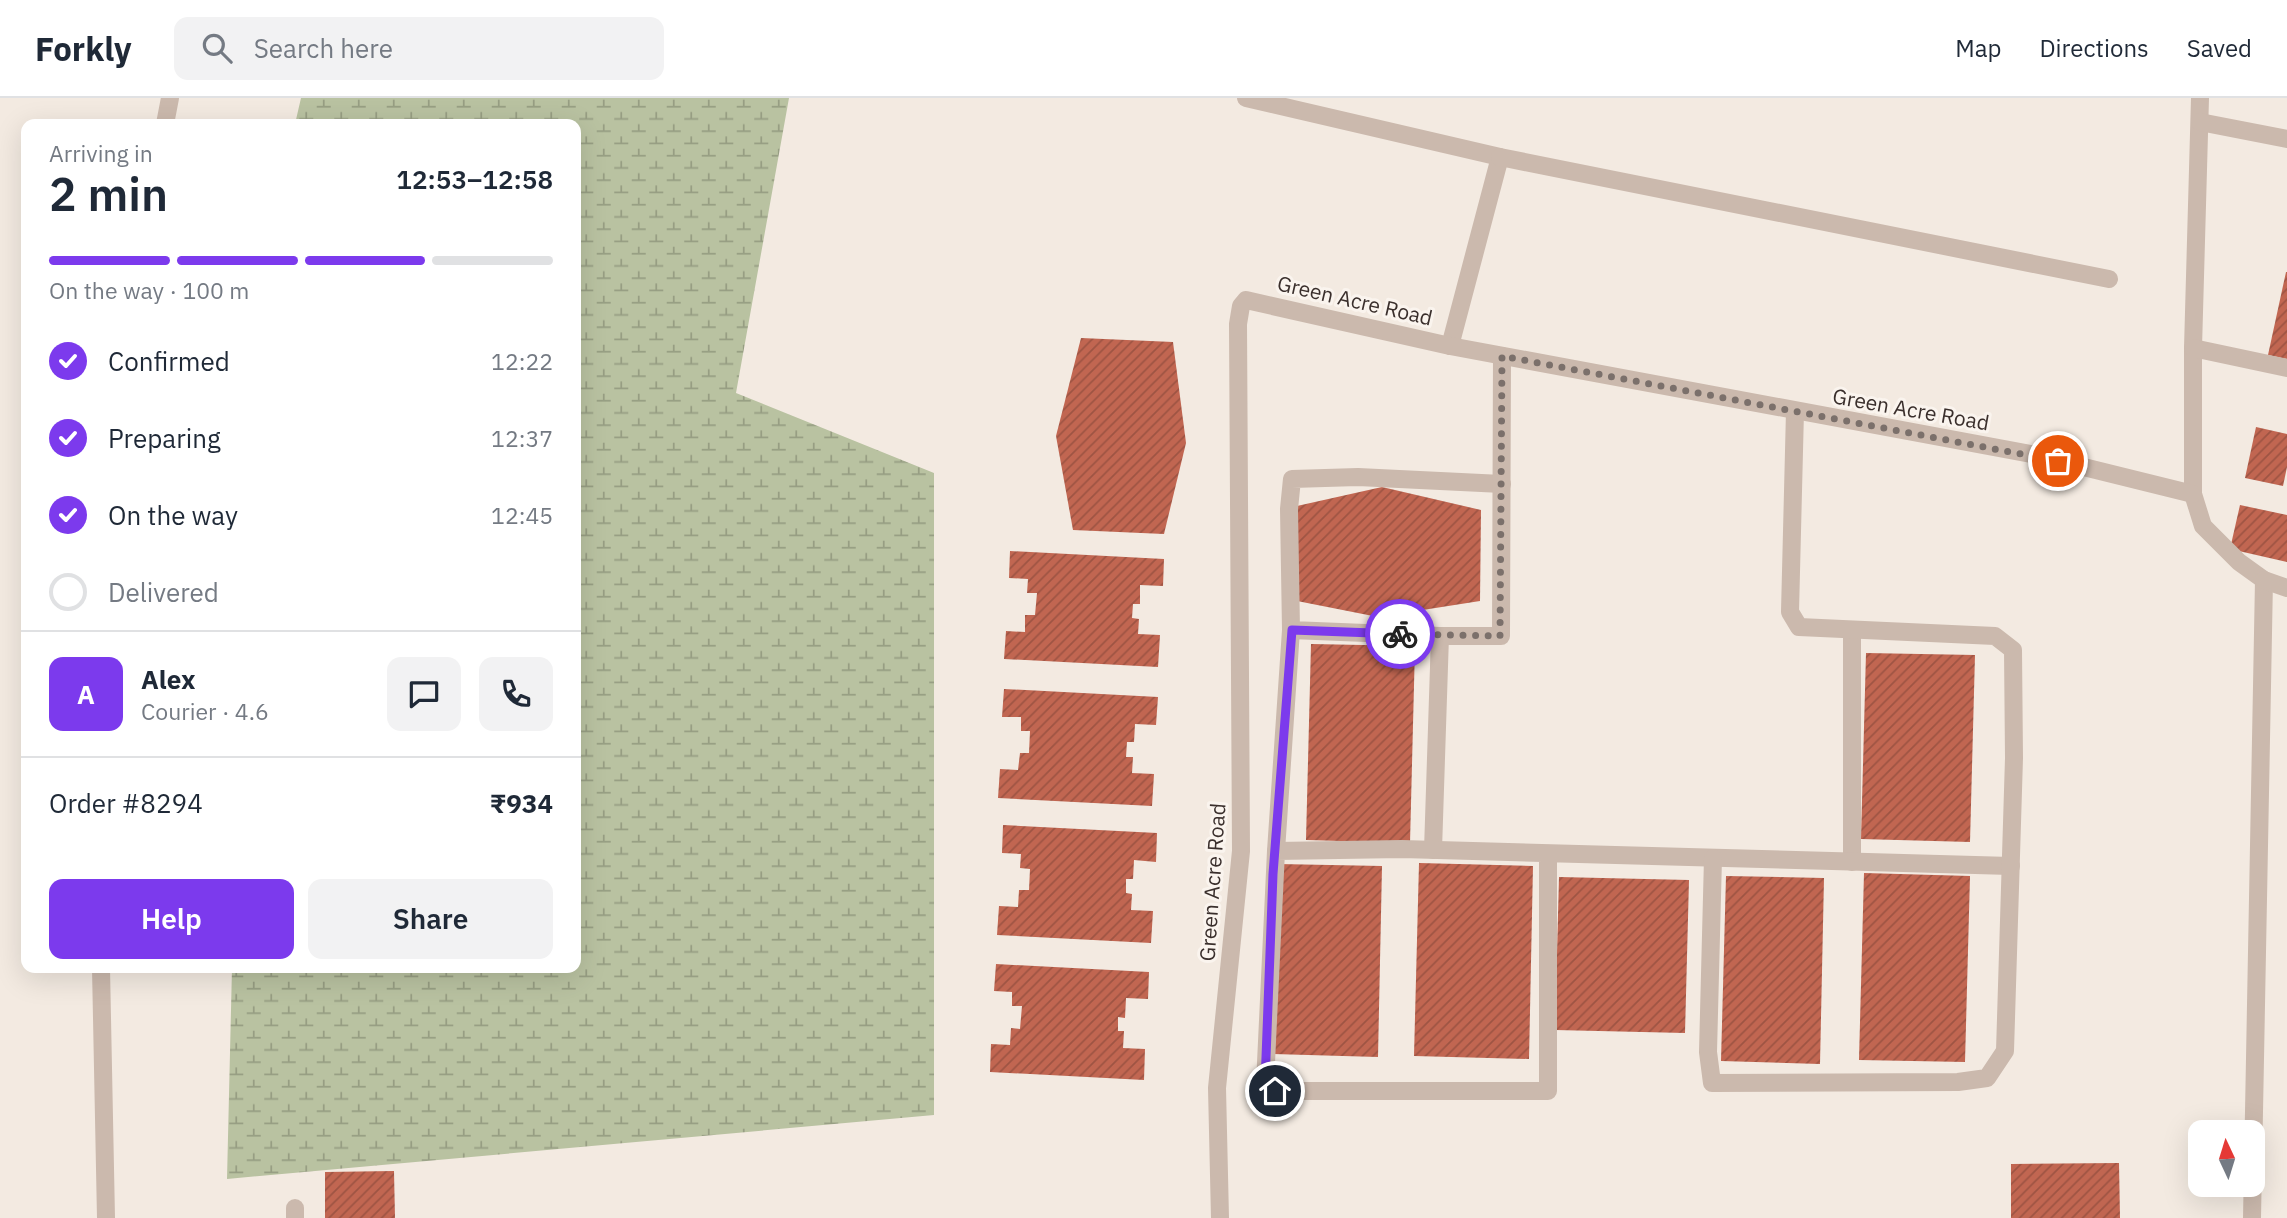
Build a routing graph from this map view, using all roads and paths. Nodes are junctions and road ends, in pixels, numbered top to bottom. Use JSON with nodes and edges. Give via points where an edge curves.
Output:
{"nodes":[{"id":1,"x":170,"y":98,"type":"edge"},
{"id":2,"x":1247,"y":98,"type":"edge"},
{"id":3,"x":2200,"y":98,"type":"edge"},
{"id":4,"x":166,"y":119,"type":"edge"},
{"id":5,"x":2200,"y":122,"type":"junction"},
{"id":6,"x":2287,"y":139,"type":"edge"},
{"id":7,"x":1500,"y":157,"type":"junction"},
{"id":8,"x":2109,"y":279,"type":"dead end"},
{"id":9,"x":1450,"y":346,"type":"junction"},
{"id":10,"x":2193,"y":348,"type":"junction"},
{"id":11,"x":1502,"y":356,"type":"junction"},
{"id":12,"x":2287,"y":368,"type":"edge"},
{"id":13,"x":1795,"y":411,"type":"junction"},
{"id":14,"x":1502,"y":484,"type":"junction"},
{"id":15,"x":2193,"y":494,"type":"junction"},
{"id":16,"x":2264,"y":580,"type":"junction"},
{"id":17,"x":2287,"y":588,"type":"edge"},
{"id":18,"x":1292,"y":630,"type":"junction"},
{"id":19,"x":1852,"y":631,"type":"junction"},
{"id":20,"x":1440,"y":636,"type":"junction"},
{"id":21,"x":1433,"y":850,"type":"junction"},
{"id":22,"x":1276,"y":851,"type":"junction"},
{"id":23,"x":1548,"y":853,"type":"junction"},
{"id":24,"x":1713,"y":858,"type":"junction"},
{"id":25,"x":1852,"y":862,"type":"junction"},
{"id":26,"x":2011,"y":866,"type":"junction"},
{"id":27,"x":101,"y":973,"type":"edge"},
{"id":28,"x":106,"y":1218,"type":"edge"},
{"id":29,"x":1220,"y":1218,"type":"edge"},
{"id":30,"x":2252,"y":1218,"type":"edge"}],
"edges":[{"from":1,"to":4,"type":"street"},
{"from":2,"to":7,"type":"street"},
{"from":3,"to":5,"type":"street"},
{"from":5,"to":6,"type":"street"},
{"from":5,"to":10,"type":"street"},
{"from":7,"to":8,"type":"street"},
{"from":7,"to":9,"type":"street"},
{"from":9,"to":11,"type":"street","name":"Green Acre Road"},
{"from":9,"to":29,"type":"street","name":"Green Acre Road","via":[[1254,300],[1246,300],[1239,313],[1241,851],[1217,1088]]},
{"from":10,"to":12,"type":"street"},
{"from":10,"to":15,"type":"street"},
{"from":11,"to":13,"type":"street","name":"Green Acre Road"},
{"from":11,"to":14,"type":"street"},
{"from":13,"to":15,"type":"street","name":"Green Acre Road","via":[[2031,454]]},
{"from":13,"to":19,"type":"street","via":[[1790,612],[1799,627]]},
{"from":14,"to":18,"type":"street","via":[[1358,477],[1292,479]]},
{"from":14,"to":20,"type":"street","via":[[1500,636]]},
{"from":15,"to":16,"type":"street","via":[[2203,526]]},
{"from":16,"to":17,"type":"street"},
{"from":16,"to":30,"type":"street"},
{"from":18,"to":20,"type":"street"},
{"from":18,"to":22,"type":"street"},
{"from":19,"to":25,"type":"street"},
{"from":19,"to":26,"type":"street","via":[[1994,636],[2013,650]]},
{"from":20,"to":21,"type":"street"},
{"from":21,"to":22,"type":"street"},
{"from":21,"to":23,"type":"street"},
{"from":22,"to":23,"type":"street","via":[[1265,1084],[1275,1091],[1548,1091]]},
{"from":23,"to":24,"type":"street"},
{"from":24,"to":25,"type":"street"},
{"from":24,"to":26,"type":"street","via":[[1708,1052],[1712,1083],[1987,1078],[2005,1051]]},
{"from":25,"to":26,"type":"street"},
{"from":27,"to":28,"type":"street"}]}
